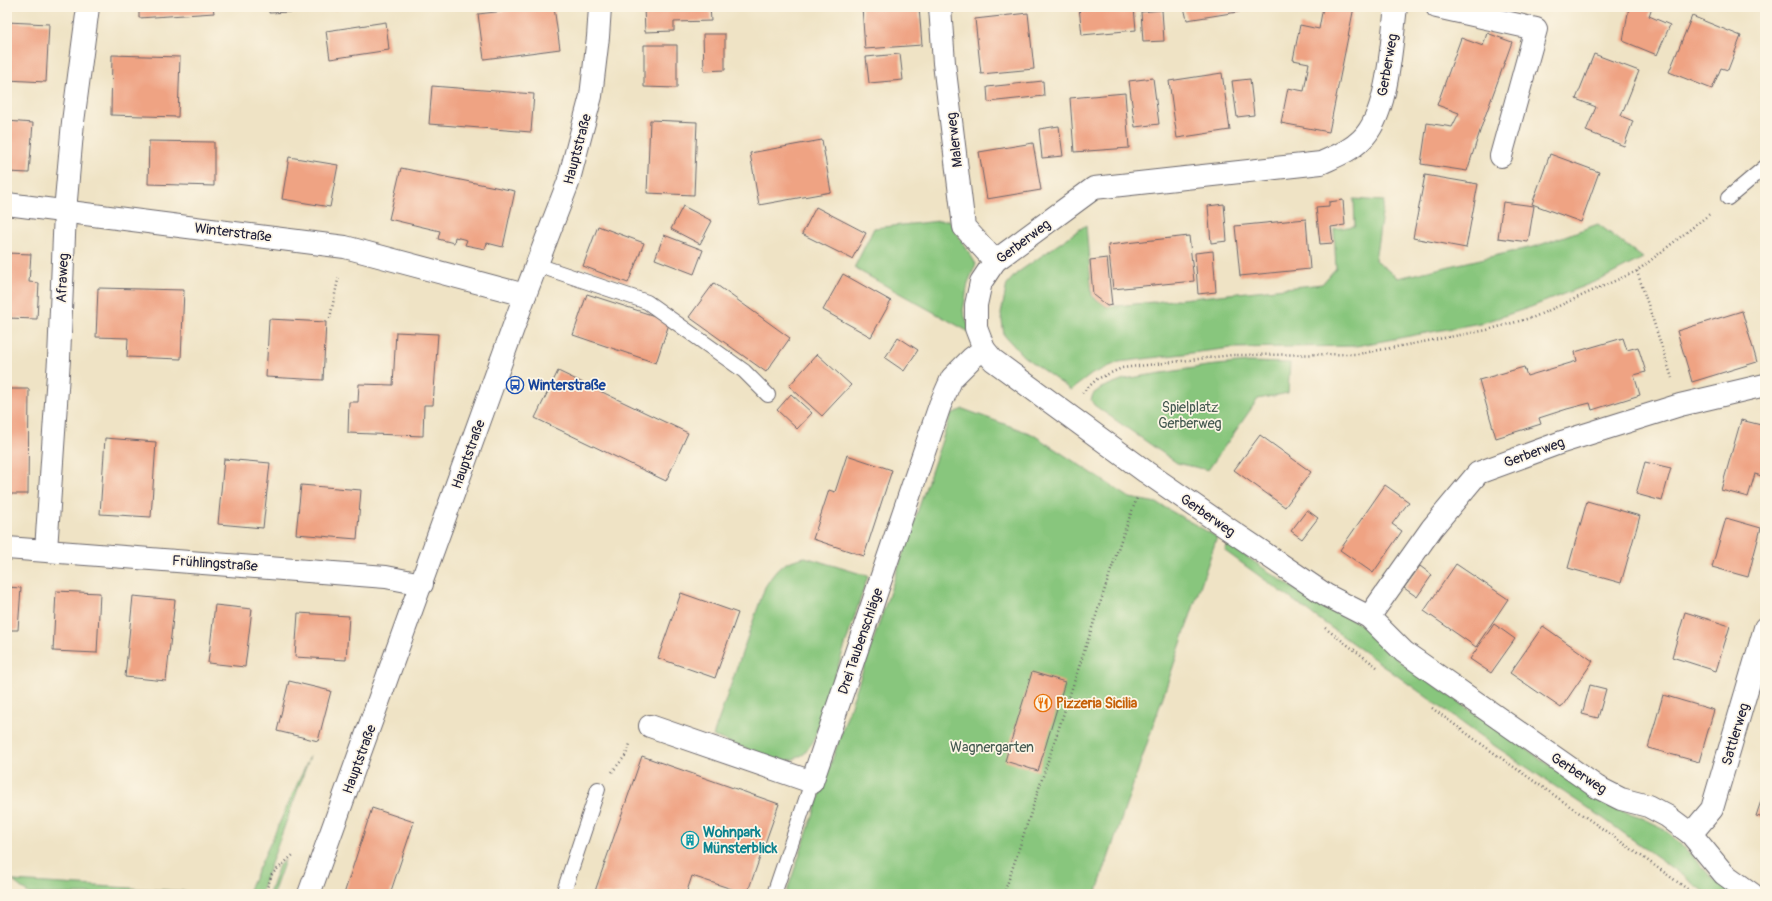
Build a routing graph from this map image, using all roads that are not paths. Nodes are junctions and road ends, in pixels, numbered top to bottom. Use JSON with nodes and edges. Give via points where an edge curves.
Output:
{"nodes":[{"id":1,"x":88,"y":7,"type":"edge"},
{"id":2,"x":600,"y":7,"type":"edge"},
{"id":3,"x":940,"y":7,"type":"edge"},
{"id":4,"x":1396,"y":7,"type":"edge"},
{"id":5,"x":1436,"y":7,"type":"edge"},
{"id":6,"x":1501,"y":156,"type":"dead end"},
{"id":7,"x":1765,"y":167,"type":"edge"},
{"id":8,"x":1728,"y":198,"type":"road end"},
{"id":9,"x":7,"y":204,"type":"edge"},
{"id":10,"x":65,"y":211,"type":"junction"},
{"id":11,"x":995,"y":261,"type":"junction"},
{"id":12,"x":537,"y":265,"type":"junction"},
{"id":13,"x":525,"y":295,"type":"junction"},
{"id":14,"x":984,"y":349,"type":"junction"},
{"id":15,"x":1765,"y":385,"type":"edge"},
{"id":16,"x":768,"y":395,"type":"dead end"},
{"id":17,"x":7,"y":548,"type":"edge"},
{"id":18,"x":46,"y":550,"type":"junction"},
{"id":19,"x":422,"y":584,"type":"junction"},
{"id":20,"x":1369,"y":617,"type":"junction"},
{"id":21,"x":1765,"y":628,"type":"edge"},
{"id":22,"x":650,"y":726,"type":"road end"},
{"id":23,"x":812,"y":782,"type":"junction"},
{"id":24,"x":598,"y":789,"type":"road end"},
{"id":25,"x":1690,"y":834,"type":"junction"},
{"id":26,"x":309,"y":894,"type":"edge"},
{"id":27,"x":562,"y":894,"type":"edge"},
{"id":28,"x":774,"y":894,"type":"edge"},
{"id":29,"x":1752,"y":894,"type":"edge"}],
"edges":[{"from":1,"to":10,"type":"street","name":"Afraweg","via":[[73,122]]},
{"from":2,"to":12,"type":"street","name":"Hauptstraße","via":[[591,96],[568,183]]},
{"from":3,"to":11,"type":"street","name":"Malerweg","via":[[944,63],[964,227]]},
{"from":4,"to":11,"type":"street","name":"Gerberweg","via":[[1386,87],[1375,119],[1362,139],[1346,152],[1321,163],[1094,188]]},
{"from":5,"to":6,"type":"street","via":[[1536,29]]},
{"from":7,"to":8,"type":"lane"},
{"from":9,"to":10,"type":"street","name":"Winterstraße"},
{"from":10,"to":13,"type":"street","name":"Winterstraße","via":[[345,247]]},
{"from":10,"to":18,"type":"street","name":"Afraweg","via":[[59,359]]},
{"from":11,"to":14,"type":"street","name":"Gerberweg","via":[[981,282],[976,305],[976,328]]},
{"from":12,"to":13,"type":"street","name":"Hauptstraße"},
{"from":12,"to":16,"type":"lane","via":[[647,302],[744,371]]},
{"from":13,"to":19,"type":"street","name":"Hauptstraße"},
{"from":14,"to":20,"type":"street","name":"Gerberweg","via":[[993,360],[1146,472],[1326,595]]},
{"from":14,"to":23,"type":"street","name":"Drei Taubenschläge","via":[[952,378],[940,405]]},
{"from":15,"to":20,"type":"street","name":"Gerberweg","via":[[1680,405],[1562,442],[1478,473],[1432,528]]},
{"from":17,"to":18,"type":"street","name":"Frühlingstraße"},
{"from":18,"to":19,"type":"street","name":"Frühlingstraße","via":[[386,577]]},
{"from":19,"to":26,"type":"street","name":"Hauptstraße"},
{"from":20,"to":25,"type":"street","name":"Gerberweg","via":[[1404,652],[1597,787],[1621,799],[1648,806],[1667,816]]},
{"from":21,"to":25,"type":"street","name":"Sattlerweg","via":[[1712,809]]},
{"from":22,"to":23,"type":"street"},
{"from":23,"to":28,"type":"lane"},
{"from":24,"to":27,"type":"lane"},
{"from":25,"to":29,"type":"street","name":"Gerberweg","via":[[1724,874]]}]}
